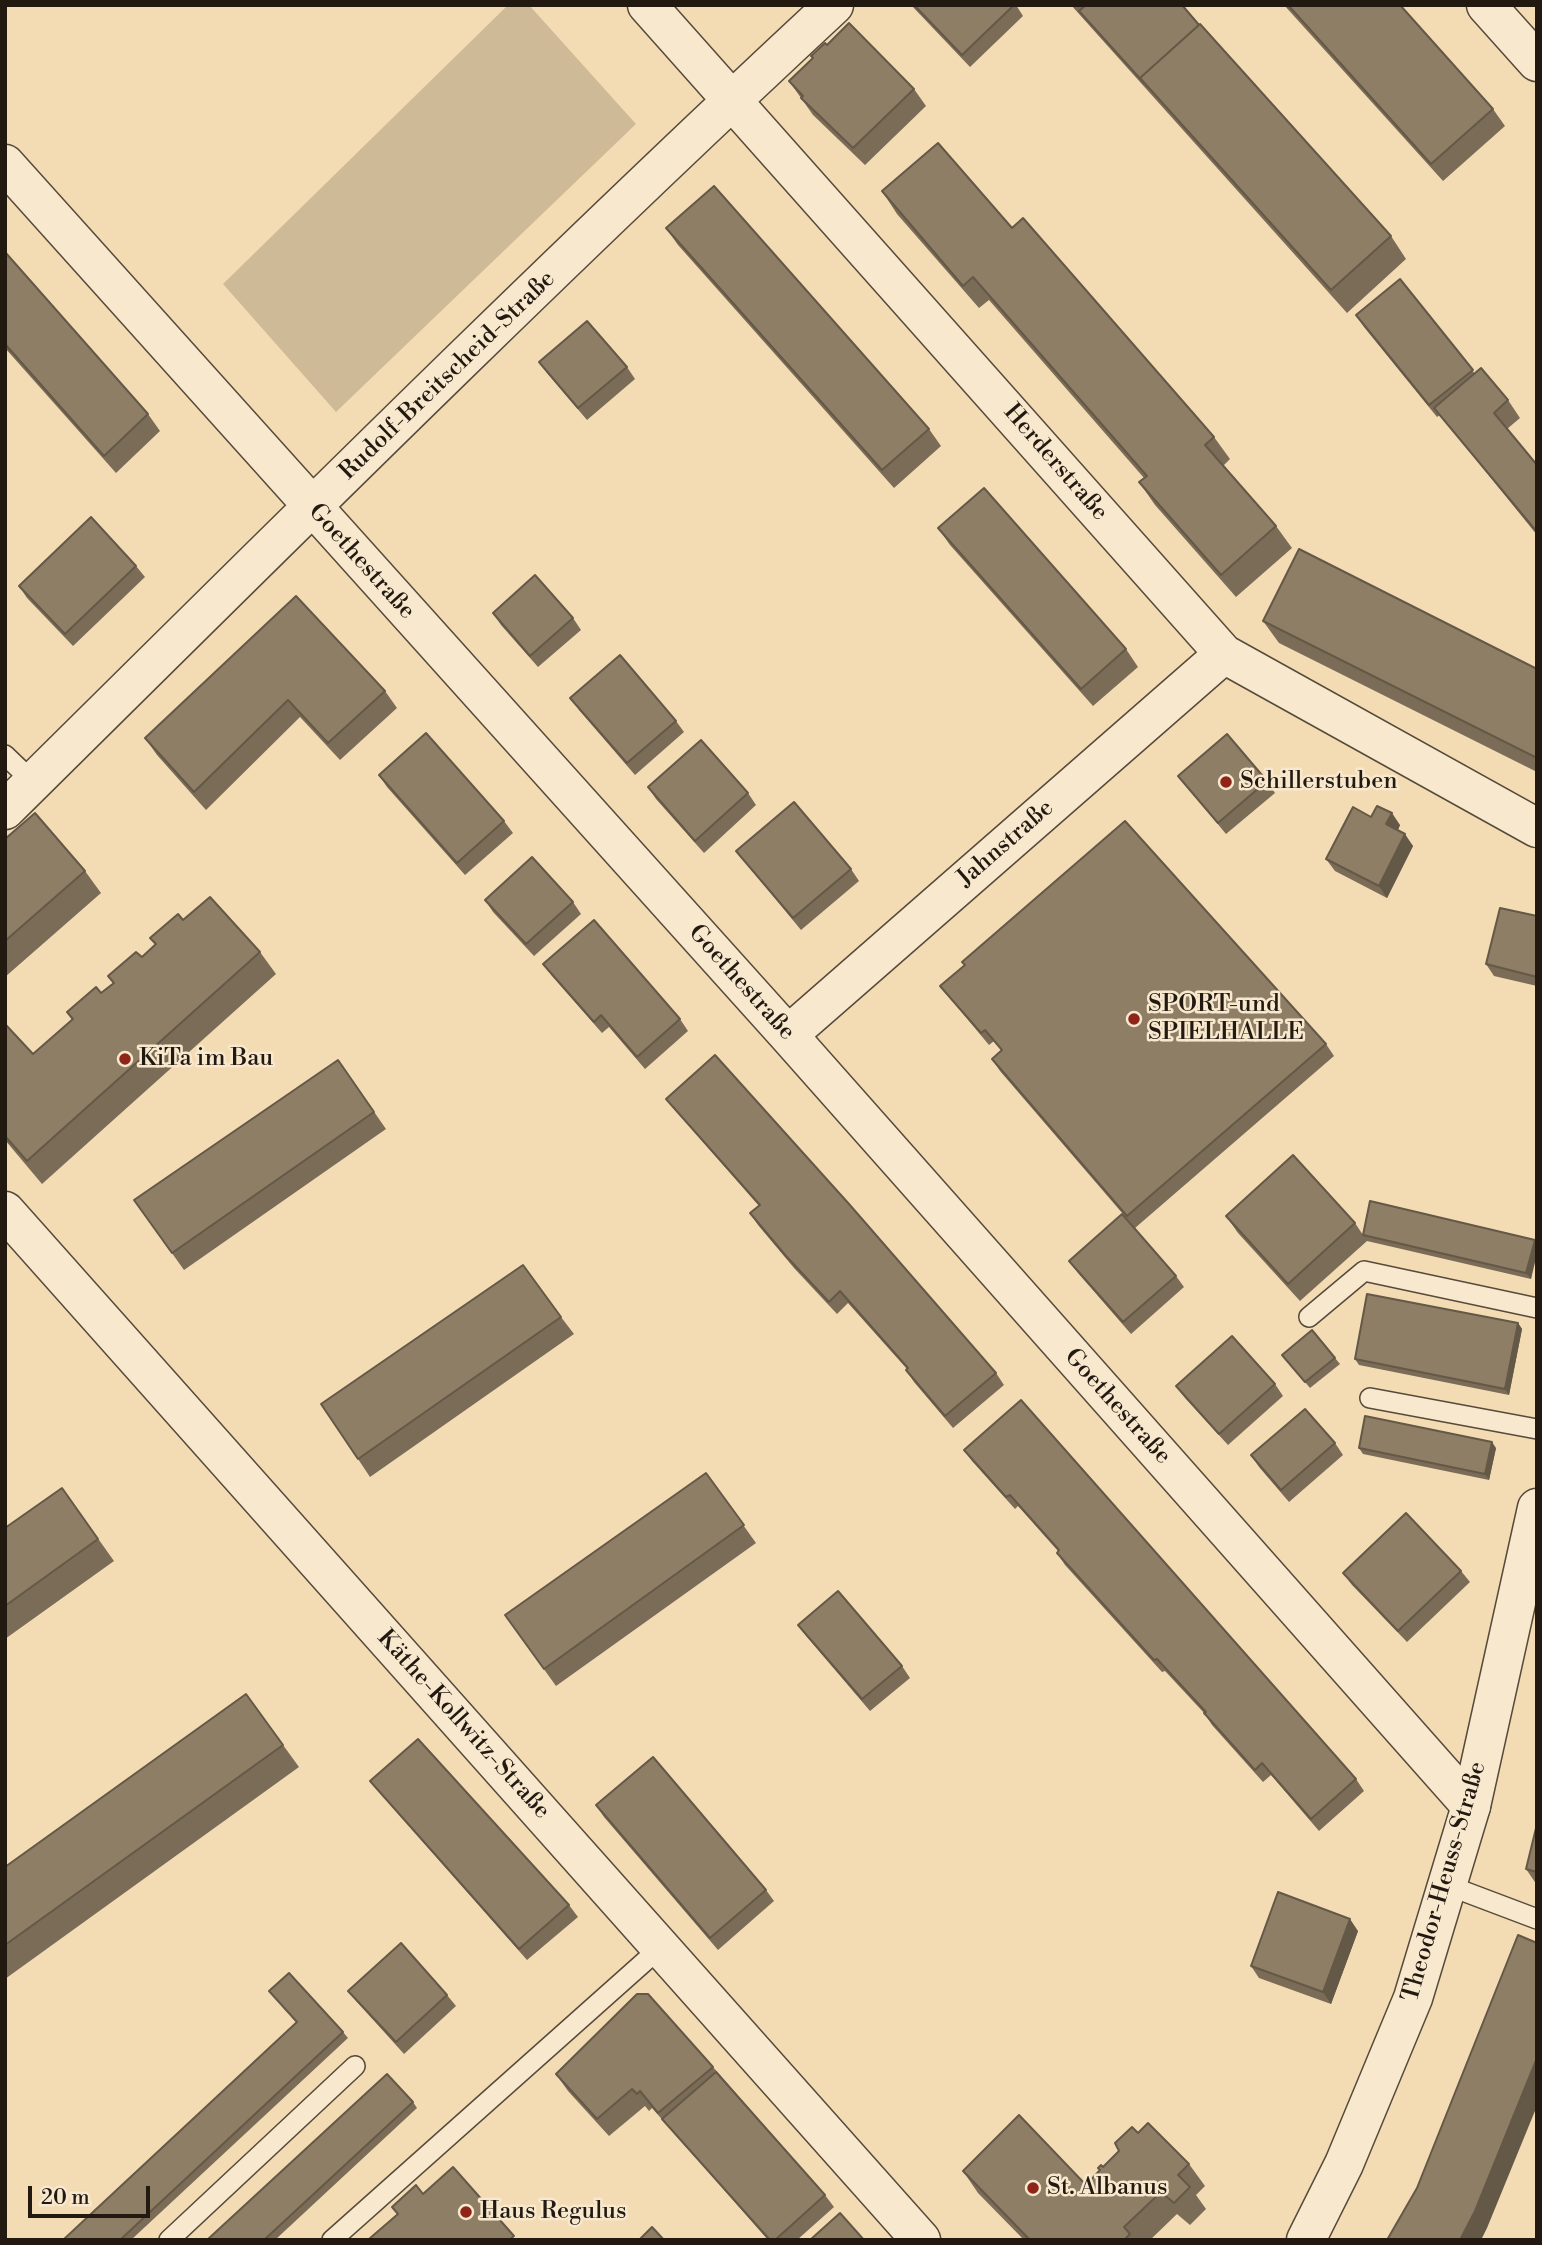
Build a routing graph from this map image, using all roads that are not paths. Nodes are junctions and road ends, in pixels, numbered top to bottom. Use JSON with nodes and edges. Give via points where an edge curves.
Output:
{"nodes":[{"id":1,"x":647,"y":5,"type":"edge"},
{"id":2,"x":834,"y":5,"type":"edge"},
{"id":3,"x":1486,"y":5,"type":"edge"},
{"id":4,"x":1537,"y":62,"type":"edge"},
{"id":5,"x":733,"y":100,"type":"junction"},
{"id":6,"x":5,"y":164,"type":"edge"},
{"id":7,"x":312,"y":507,"type":"junction"},
{"id":8,"x":1224,"y":654,"type":"junction"},
{"id":9,"x":5,"y":755,"type":"edge"},
{"id":10,"x":33,"y":782,"type":"junction"},
{"id":11,"x":5,"y":810,"type":"edge"},
{"id":12,"x":1537,"y":828,"type":"edge"},
{"id":13,"x":788,"y":1035,"type":"junction"},
{"id":14,"x":5,"y":1211,"type":"edge"},
{"id":15,"x":1537,"y":1308,"type":"edge"},
{"id":16,"x":1309,"y":1317,"type":"dead end"},
{"id":17,"x":1370,"y":1398,"type":"dead end"},
{"id":18,"x":1537,"y":1429,"type":"edge"},
{"id":19,"x":1537,"y":1508,"type":"edge"},
{"id":20,"x":1471,"y":1806,"type":"junction"},
{"id":21,"x":1447,"y":1885,"type":"junction"},
{"id":22,"x":1537,"y":1919,"type":"edge"},
{"id":23,"x":661,"y":1947,"type":"junction"},
{"id":24,"x":355,"y":2066,"type":"dead end"},
{"id":25,"x":169,"y":2240,"type":"edge"},
{"id":26,"x":332,"y":2240,"type":"edge"},
{"id":27,"x":921,"y":2240,"type":"edge"},
{"id":28,"x":1306,"y":2240,"type":"edge"}],
"edges":[{"from":1,"to":5,"type":"street","name":"Herderstraße"},
{"from":2,"to":5,"type":"street","name":"Rudolf-Breitscheid-Straße"},
{"from":3,"to":4,"type":"street"},
{"from":5,"to":7,"type":"street","name":"Rudolf-Breitscheid-Straße"},
{"from":5,"to":8,"type":"street","name":"Herderstraße"},
{"from":6,"to":7,"type":"street","name":"Goethestraße"},
{"from":7,"to":10,"type":"street","name":"Rudolf-Breitscheid-Straße"},
{"from":7,"to":13,"type":"street","name":"Goethestraße"},
{"from":8,"to":12,"type":"street","name":"Herderstraße"},
{"from":8,"to":13,"type":"street","name":"Jahnstraße"},
{"from":9,"to":10,"type":"lane"},
{"from":10,"to":11,"type":"street","name":"Rudolf-Breitscheid-Straße"},
{"from":13,"to":20,"type":"street","name":"Goethestraße"},
{"from":14,"to":23,"type":"street","name":"Käthe-Kollwitz-Straße"},
{"from":15,"to":16,"type":"lane","via":[[1364,1271]]},
{"from":17,"to":18,"type":"lane"},
{"from":19,"to":20,"type":"street","name":"Theodor-Heuss-Straße"},
{"from":20,"to":21,"type":"street","name":"Theodor-Heuss-Straße"},
{"from":21,"to":22,"type":"lane"},
{"from":21,"to":28,"type":"street","name":"Theodor-Heuss-Straße","via":[[1413,1998],[1344,2164]]},
{"from":23,"to":26,"type":"lane"},
{"from":23,"to":27,"type":"street","name":"Käthe-Kollwitz-Straße"},
{"from":24,"to":25,"type":"lane"}]}
